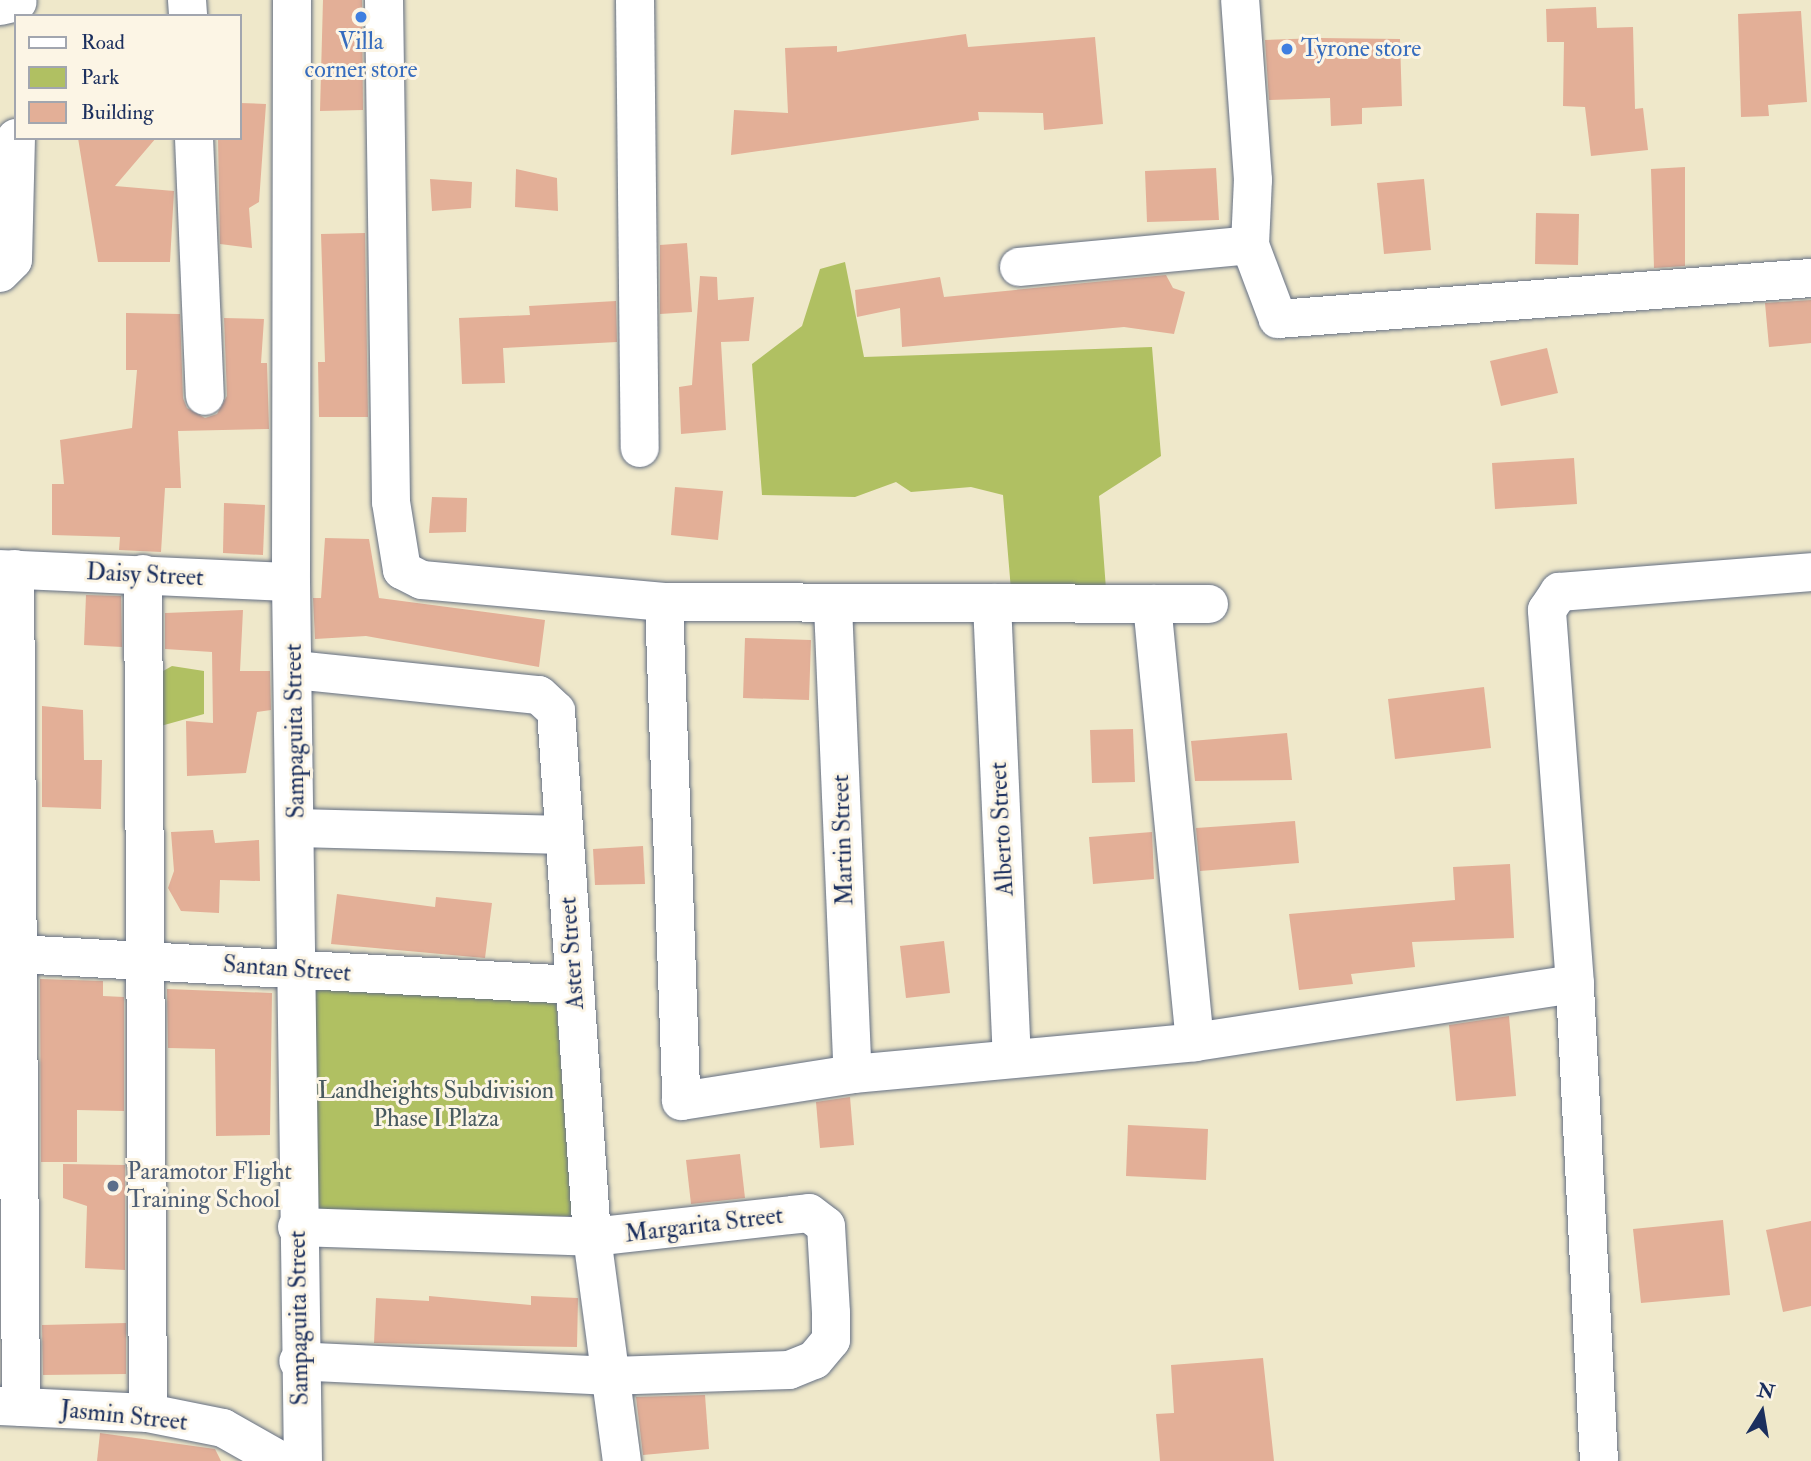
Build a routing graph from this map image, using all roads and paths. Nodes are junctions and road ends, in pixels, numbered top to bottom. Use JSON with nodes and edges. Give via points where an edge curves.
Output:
{"nodes":[{"id":1,"x":292,"y":0,"type":"edge"},
{"id":2,"x":384,"y":0,"type":"edge"},
{"id":3,"x":635,"y":0,"type":"edge"},
{"id":4,"x":1240,"y":0,"type":"edge"},
{"id":5,"x":16,"y":140,"type":"edge"},
{"id":6,"x":194,"y":140,"type":"edge"},
{"id":7,"x":1250,"y":245,"type":"junction"},
{"id":8,"x":1018,"y":267,"type":"dead end"},
{"id":9,"x":0,"y":273,"type":"edge"},
{"id":10,"x":1811,"y":278,"type":"edge"},
{"id":11,"x":205,"y":396,"type":"dead end"},
{"id":12,"x":640,"y":448,"type":"dead end"},
{"id":13,"x":8,"y":569,"type":"edge"},
{"id":14,"x":1811,"y":572,"type":"edge"},
{"id":15,"x":143,"y":574,"type":"junction"},
{"id":16,"x":291,"y":582,"type":"junction"},
{"id":17,"x":664,"y":602,"type":"junction"},
{"id":18,"x":992,"y":603,"type":"junction"},
{"id":19,"x":1152,"y":604,"type":"junction"},
{"id":20,"x":1209,"y":604,"type":"dead end"},
{"id":21,"x":833,"y":606,"type":"junction"},
{"id":22,"x":295,"y":670,"type":"junction"},
{"id":23,"x":297,"y":828,"type":"junction"},
{"id":24,"x":564,"y":835,"type":"junction"},
{"id":25,"x":11,"y":953,"type":"edge"},
{"id":26,"x":149,"y":959,"type":"junction"},
{"id":27,"x":295,"y":971,"type":"junction"},
{"id":28,"x":1575,"y":984,"type":"junction"},
{"id":29,"x":574,"y":985,"type":"junction"},
{"id":30,"x":1195,"y":1042,"type":"junction"},
{"id":31,"x":1012,"y":1056,"type":"junction"},
{"id":32,"x":853,"y":1074,"type":"junction"},
{"id":33,"x":297,"y":1227,"type":"junction"},
{"id":34,"x":592,"y":1237,"type":"junction"},
{"id":35,"x":298,"y":1361,"type":"junction"},
{"id":36,"x":611,"y":1376,"type":"junction"},
{"id":37,"x":10,"y":1407,"type":"edge"},
{"id":38,"x":148,"y":1413,"type":"junction"},
{"id":39,"x":281,"y":1461,"type":"edge"},
{"id":40,"x":303,"y":1461,"type":"edge"},
{"id":41,"x":622,"y":1461,"type":"edge"},
{"id":42,"x":1599,"y":1461,"type":"edge"}],
"edges":[{"from":1,"to":16,"type":"street","name":"Sampaguita Street"},
{"from":2,"to":17,"type":"street","via":[[391,502],[402,570],[422,580]]},
{"from":3,"to":12,"type":"street"},
{"from":4,"to":7,"type":"street","via":[[1253,180]]},
{"from":5,"to":9,"type":"street","via":[[13,260]]},
{"from":6,"to":11,"type":"street"},
{"from":7,"to":8,"type":"street"},
{"from":7,"to":10,"type":"street","via":[[1278,318]]},
{"from":13,"to":15,"type":"street","name":"Daisy Street"},
{"from":13,"to":25,"type":"street"},
{"from":14,"to":28,"type":"street","via":[[1550,597]]},
{"from":15,"to":16,"type":"street","name":"Daisy Street"},
{"from":15,"to":26,"type":"street"},
{"from":16,"to":22,"type":"street","name":"Sampaguita Street"},
{"from":17,"to":21,"type":"street"},
{"from":17,"to":32,"type":"street","via":[[681,1101]]},
{"from":18,"to":19,"type":"street"},
{"from":18,"to":21,"type":"street"},
{"from":18,"to":31,"type":"street","name":"Alberto Street"},
{"from":19,"to":20,"type":"street"},
{"from":19,"to":30,"type":"street"},
{"from":21,"to":32,"type":"street","name":"Martin Street"},
{"from":22,"to":23,"type":"street","name":"Sampaguita Street"},
{"from":22,"to":24,"type":"street","name":"Aster Street","via":[[539,695],[556,711]]},
{"from":23,"to":24,"type":"street"},
{"from":23,"to":27,"type":"street","name":"Sampaguita Street"},
{"from":24,"to":29,"type":"street","name":"Aster Street"},
{"from":25,"to":26,"type":"street","name":"Santan Street"},
{"from":25,"to":37,"type":"street"},
{"from":26,"to":27,"type":"street","name":"Santan Street"},
{"from":26,"to":38,"type":"street"},
{"from":27,"to":29,"type":"street","name":"Santan Street"},
{"from":27,"to":33,"type":"street","name":"Sampaguita Street"},
{"from":28,"to":30,"type":"street"},
{"from":28,"to":42,"type":"street"},
{"from":29,"to":34,"type":"street","name":"Aster Street"},
{"from":30,"to":31,"type":"street"},
{"from":31,"to":32,"type":"street"},
{"from":33,"to":34,"type":"street","name":"Margarita Street"},
{"from":33,"to":35,"type":"street","name":"Sampaguita Street"},
{"from":34,"to":36,"type":"street","name":"Aster Street"},
{"from":34,"to":36,"type":"street","name":"Margarita Street","via":[[809,1213],[826,1226],[831,1251],[831,1340],[814,1360],[789,1370]]},
{"from":35,"to":36,"type":"street","name":"Margarita Street"},
{"from":35,"to":40,"type":"street","name":"Sampaguita Street"},
{"from":36,"to":41,"type":"street","name":"Aster Street"},
{"from":37,"to":38,"type":"street","name":"Jasmin Street"},
{"from":38,"to":39,"type":"street","name":"Jasmin Street","via":[[223,1428]]}]}
